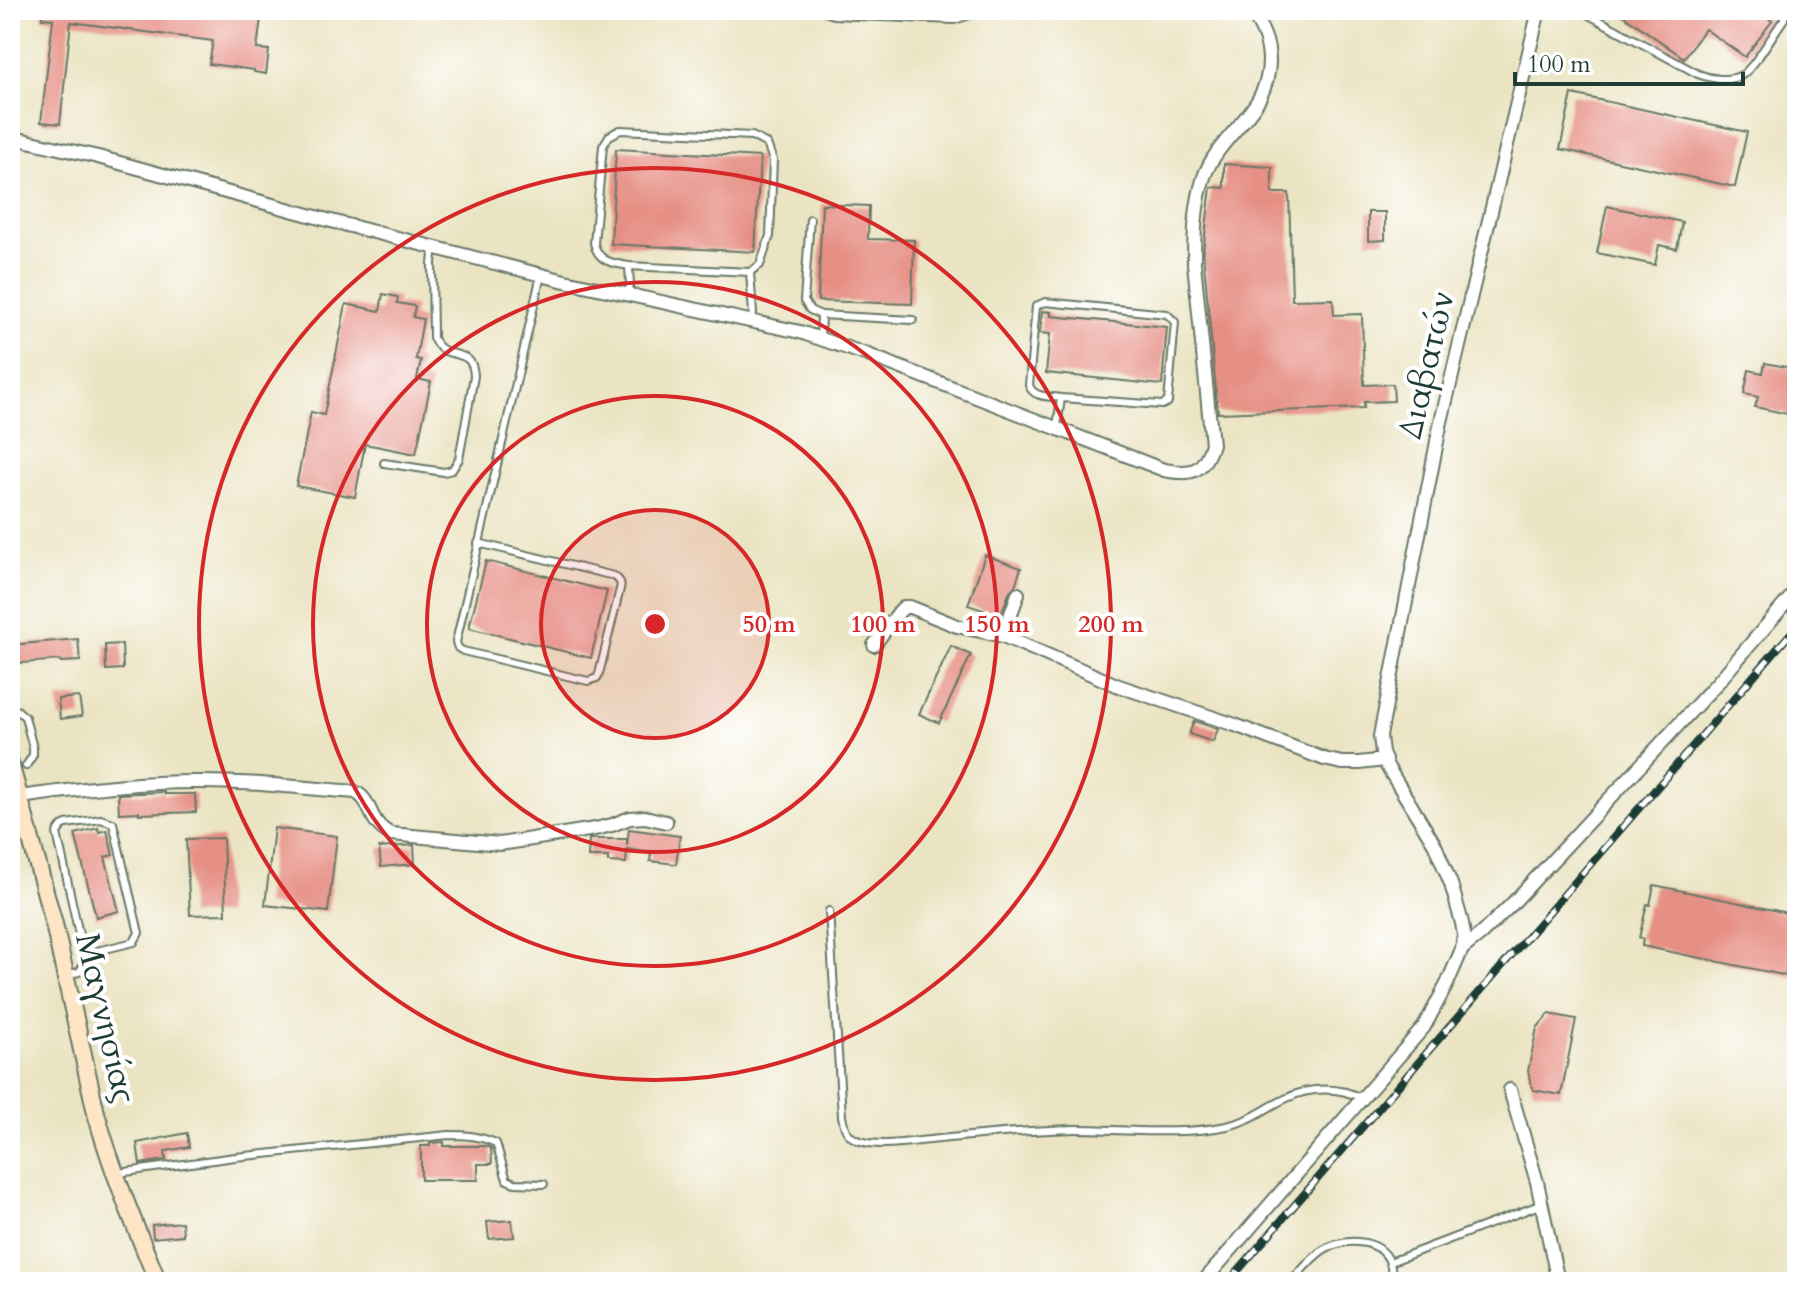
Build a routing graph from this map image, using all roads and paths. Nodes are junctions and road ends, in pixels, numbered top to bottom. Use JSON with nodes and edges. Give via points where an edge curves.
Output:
{"nodes":[{"id":1,"x":828,"y":10,"type":"edge"},
{"id":2,"x":976,"y":10,"type":"edge"},
{"id":3,"x":1250,"y":10,"type":"edge"},
{"id":4,"x":1539,"y":10,"type":"edge"},
{"id":5,"x":1580,"y":10,"type":"edge"},
{"id":6,"x":1785,"y":10,"type":"edge"},
{"id":7,"x":10,"y":137,"type":"edge"},
{"id":8,"x":810,"y":219,"type":"dead end"},
{"id":9,"x":434,"y":247,"type":"junction"},
{"id":10,"x":629,"y":266,"type":"junction"},
{"id":11,"x":750,"y":272,"type":"junction"},
{"id":12,"x":541,"y":275,"type":"junction"},
{"id":13,"x":627,"y":295,"type":"junction"},
{"id":14,"x":821,"y":315,"type":"junction"},
{"id":15,"x":913,"y":320,"type":"dead end"},
{"id":16,"x":751,"y":322,"type":"junction"},
{"id":17,"x":820,"y":339,"type":"junction"},
{"id":18,"x":1061,"y":398,"type":"junction"},
{"id":19,"x":1055,"y":429,"type":"junction"},
{"id":20,"x":384,"y":463,"type":"dead end"},
{"id":21,"x":478,"y":543,"type":"junction"},
{"id":22,"x":1797,"y":590,"type":"edge"},
{"id":23,"x":1018,"y":594,"type":"dead end"},
{"id":24,"x":1003,"y":636,"type":"junction"},
{"id":25,"x":874,"y":645,"type":"dead end"},
{"id":26,"x":10,"y":709,"type":"edge"},
{"id":27,"x":1385,"y":760,"type":"junction"},
{"id":28,"x":18,"y":765,"type":"edge"},
{"id":29,"x":20,"y":797,"type":"junction"},
{"id":30,"x":666,"y":822,"type":"dead end"},
{"id":31,"x":829,"y":911,"type":"dead end"},
{"id":32,"x":1462,"y":949,"type":"junction"},
{"id":33,"x":93,"y":952,"type":"junction"},
{"id":34,"x":65,"y":975,"type":"junction"},
{"id":35,"x":1510,"y":1090,"type":"dead end"},
{"id":36,"x":1362,"y":1099,"type":"junction"},
{"id":37,"x":114,"y":1174,"type":"junction"},
{"id":38,"x":544,"y":1184,"type":"dead end"},
{"id":39,"x":1542,"y":1204,"type":"junction"},
{"id":40,"x":1390,"y":1262,"type":"junction"},
{"id":41,"x":158,"y":1282,"type":"edge"},
{"id":42,"x":1203,"y":1282,"type":"edge"},
{"id":43,"x":1291,"y":1282,"type":"edge"},
{"id":44,"x":1392,"y":1282,"type":"edge"},
{"id":45,"x":1558,"y":1282,"type":"edge"}],
"edges":[{"from":1,"to":2,"type":"street","via":[[954,17]]},
{"from":3,"to":19,"type":"street","via":[[1266,37],[1267,84],[1204,177],[1194,235],[1212,444],[1207,458],[1192,472],[1164,470]]},
{"from":4,"to":27,"type":"street","name":"Διαβατών","via":[[1440,426],[1380,736]]},
{"from":5,"to":6,"type":"lane","via":[[1698,74],[1723,79],[1745,74]]},
{"from":7,"to":9,"type":"street"},
{"from":8,"to":14,"type":"lane","via":[[804,301]]},
{"from":9,"to":12,"type":"street"},
{"from":9,"to":20,"type":"lane","via":[[433,338],[443,351],[474,365],[459,459],[444,472]]},
{"from":10,"to":11,"type":"lane"},
{"from":10,"to":11,"type":"lane","via":[[604,260],[594,243],[603,146],[620,130],[752,136],[767,144],[773,160],[770,236],[760,265]]},
{"from":10,"to":13,"type":"lane"},
{"from":11,"to":16,"type":"lane"},
{"from":12,"to":13,"type":"street"},
{"from":12,"to":21,"type":"lane"},
{"from":13,"to":16,"type":"street"},
{"from":14,"to":15,"type":"lane"},
{"from":14,"to":17,"type":"lane"},
{"from":16,"to":17,"type":"street"},
{"from":17,"to":19,"type":"street"},
{"from":18,"to":18,"type":"lane","via":[[1030,389],[1038,304],[1163,313],[1173,319],[1168,402]]},
{"from":18,"to":19,"type":"lane"},
{"from":21,"to":21,"type":"lane","via":[[458,648],[588,681],[597,678],[619,580]]},
{"from":22,"to":32,"type":"street","via":[[1513,903]]},
{"from":23,"to":24,"type":"street"},
{"from":24,"to":25,"type":"street","via":[[904,607]]},
{"from":24,"to":27,"type":"street","via":[[1119,686],[1324,759]]},
{"from":26,"to":28,"type":"lane","via":[[25,717],[33,748],[33,755]]},
{"from":27,"to":32,"type":"street","via":[[1435,845],[1451,884],[1462,923]]},
{"from":28,"to":29,"type":"street","name":"Μαγνησίας"},
{"from":29,"to":30,"type":"street","via":[[87,787],[194,782],[355,792],[365,799],[374,821],[391,834],[483,843],[512,843],[630,818]]},
{"from":29,"to":34,"type":"street","name":"Μαγνησίας"},
{"from":31,"to":36,"type":"lane","via":[[844,1126],[858,1140],[892,1143],[1045,1130],[1179,1131],[1226,1126],[1253,1118],[1289,1096],[1323,1089],[1349,1091]]},
{"from":32,"to":36,"type":"street","via":[[1424,1027]]},
{"from":33,"to":33,"type":"lane","via":[[80,939],[57,833],[66,824],[104,819],[113,823],[139,933],[134,942]]},
{"from":33,"to":34,"type":"lane","via":[[79,972]]},
{"from":34,"to":37,"type":"street","name":"Μαγνησίας"},
{"from":35,"to":39,"type":"street"},
{"from":36,"to":42,"type":"street"},
{"from":37,"to":38,"type":"lane","via":[[467,1135],[496,1143],[507,1180]]},
{"from":37,"to":41,"type":"street","name":"Μαγνησίας"},
{"from":39,"to":40,"type":"lane"},
{"from":39,"to":45,"type":"street"},
{"from":40,"to":43,"type":"lane","via":[[1379,1248],[1341,1243],[1314,1257]]},
{"from":40,"to":44,"type":"lane"}]}
